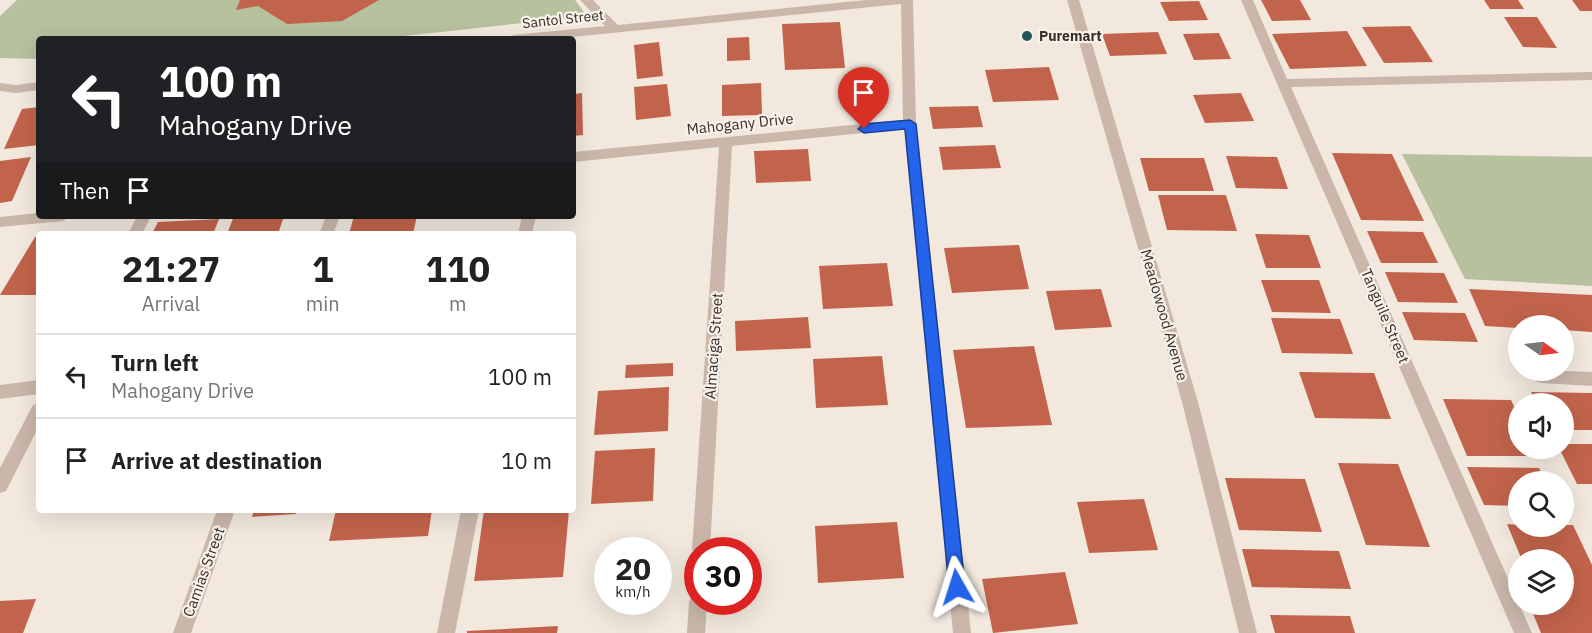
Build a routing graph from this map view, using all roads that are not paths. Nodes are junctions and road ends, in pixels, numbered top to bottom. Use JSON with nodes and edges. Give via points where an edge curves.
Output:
{"nodes":[{"id":1,"x":586,"y":0,"type":"edge"},
{"id":2,"x":905,"y":0,"type":"edge"},
{"id":3,"x":1073,"y":0,"type":"edge"},
{"id":4,"x":1247,"y":0,"type":"edge"},
{"id":5,"x":615,"y":29,"type":"junction"},
{"id":6,"x":544,"y":36,"type":"edge"},
{"id":7,"x":1592,"y":76,"type":"edge"},
{"id":8,"x":1284,"y":83,"type":"junction"},
{"id":9,"x":36,"y":86,"type":"edge"},
{"id":10,"x":0,"y":87,"type":"edge"},
{"id":11,"x":910,"y":124,"type":"junction"},
{"id":12,"x":726,"y":142,"type":"junction"},
{"id":13,"x":576,"y":158,"type":"edge"},
{"id":14,"x":36,"y":219,"type":"edge"},
{"id":15,"x":0,"y":222,"type":"edge"},
{"id":16,"x":1574,"y":378,"type":"edge"},
{"id":17,"x":1592,"y":379,"type":"edge"},
{"id":18,"x":36,"y":387,"type":"edge"},
{"id":19,"x":0,"y":392,"type":"edge"},
{"id":20,"x":36,"y":416,"type":"edge"},
{"id":21,"x":0,"y":485,"type":"edge"},
{"id":22,"x":225,"y":513,"type":"edge"},
{"id":23,"x":469,"y":513,"type":"edge"},
{"id":24,"x":702,"y":537,"type":"edge"},
{"id":25,"x":697,"y":615,"type":"edge"},
{"id":26,"x":182,"y":633,"type":"edge"},
{"id":27,"x":446,"y":633,"type":"edge"},
{"id":28,"x":696,"y":633,"type":"edge"},
{"id":29,"x":962,"y":633,"type":"edge"},
{"id":30,"x":1248,"y":633,"type":"edge"},
{"id":31,"x":1523,"y":633,"type":"edge"}],
"edges":[{"from":1,"to":5,"type":"street"},
{"from":2,"to":5,"type":"street","name":"Santol Street"},
{"from":2,"to":11,"type":"street"},
{"from":3,"to":30,"type":"street","name":"Meadowood Avenue","via":[[1190,402]]},
{"from":4,"to":8,"type":"street","name":"Tanguile Street"},
{"from":5,"to":6,"type":"street","name":"Santol Street"},
{"from":7,"to":8,"type":"street"},
{"from":8,"to":31,"type":"street","name":"Tanguile Street"},
{"from":9,"to":10,"type":"street"},
{"from":11,"to":12,"type":"street","name":"Mahogany Drive"},
{"from":11,"to":29,"type":"street"},
{"from":12,"to":13,"type":"street","name":"Mahogany Drive"},
{"from":12,"to":24,"type":"street","name":"Almaciga Street"},
{"from":14,"to":15,"type":"street"},
{"from":16,"to":17,"type":"street"},
{"from":18,"to":19,"type":"street"},
{"from":20,"to":21,"type":"street"},
{"from":22,"to":26,"type":"street","name":"Camias Street"},
{"from":23,"to":27,"type":"street"},
{"from":25,"to":28,"type":"street"}]}
